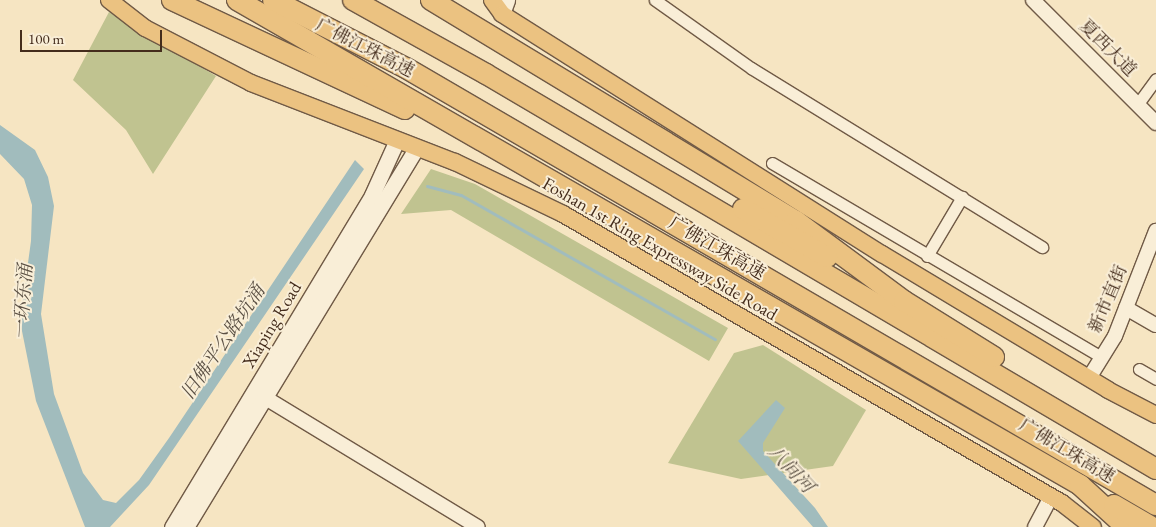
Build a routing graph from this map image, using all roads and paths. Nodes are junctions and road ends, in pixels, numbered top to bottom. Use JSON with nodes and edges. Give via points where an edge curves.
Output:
{"nodes":[{"id":1,"x":110,"y":0,"type":"edge"},
{"id":2,"x":172,"y":0,"type":"edge"},
{"id":3,"x":237,"y":0,"type":"edge"},
{"id":4,"x":273,"y":0,"type":"edge"},
{"id":5,"x":353,"y":0,"type":"edge"},
{"id":6,"x":431,"y":0,"type":"edge"},
{"id":7,"x":492,"y":0,"type":"edge"},
{"id":8,"x":655,"y":0,"type":"edge"},
{"id":9,"x":1033,"y":0,"type":"edge"},
{"id":10,"x":504,"y":7,"type":"edge"},
{"id":11,"x":451,"y":54,"type":"junction"},
{"id":12,"x":1156,"y":79,"type":"edge"},
{"id":13,"x":1137,"y":105,"type":"junction"},
{"id":14,"x":1156,"y":123,"type":"edge"},
{"id":15,"x":397,"y":140,"type":"junction"},
{"id":16,"x":416,"y":148,"type":"junction"},
{"id":17,"x":516,"y":159,"type":"junction"},
{"id":18,"x":772,"y":163,"type":"dead end"},
{"id":19,"x":962,"y":197,"type":"junction"},
{"id":20,"x":1156,"y":231,"type":"edge"},
{"id":21,"x":1042,"y":247,"type":"dead end"},
{"id":22,"x":927,"y":256,"type":"junction"},
{"id":23,"x":904,"y":301,"type":"junction"},
{"id":24,"x":1126,"y":308,"type":"junction"},
{"id":25,"x":1156,"y":326,"type":"edge"},
{"id":26,"x":1101,"y":357,"type":"junction"},
{"id":27,"x":1139,"y":369,"type":"dead end"},
{"id":28,"x":1088,"y":378,"type":"junction"},
{"id":29,"x":1156,"y":379,"type":"edge"},
{"id":30,"x":264,"y":396,"type":"junction"},
{"id":31,"x":1156,"y":415,"type":"edge"},
{"id":32,"x":1156,"y":455,"type":"edge"},
{"id":33,"x":1156,"y":469,"type":"edge"},
{"id":34,"x":1080,"y":485,"type":"junction"},
{"id":35,"x":1051,"y":497,"type":"junction"},
{"id":36,"x":1156,"y":505,"type":"edge"},
{"id":37,"x":172,"y":527,"type":"edge"},
{"id":38,"x":186,"y":527,"type":"edge"},
{"id":39,"x":478,"y":527,"type":"edge"},
{"id":40,"x":1035,"y":527,"type":"edge"},
{"id":41,"x":1093,"y":527,"type":"edge"},
{"id":42,"x":1126,"y":527,"type":"edge"},
{"id":43,"x":1152,"y":527,"type":"edge"}],
"edges":[{"from":1,"to":15,"type":"main road","name":"Foshan 1st Ring Expressway Side Road","via":[[145,28],[251,83]]},
{"from":2,"to":17,"type":"highway"},
{"from":3,"to":17,"type":"highway"},
{"from":4,"to":36,"type":"highway","name":"广佛江珠高速","via":[[415,73]]},
{"from":5,"to":11,"type":"highway","name":"广佛江珠高速"},
{"from":6,"to":23,"type":"highway","via":[[796,221]]},
{"from":7,"to":10,"type":"main road"},
{"from":8,"to":19,"type":"street","via":[[751,68]]},
{"from":9,"to":13,"type":"street","name":"夏西大道"},
{"from":10,"to":28,"type":"main road","via":[[873,249]]},
{"from":11,"to":23,"type":"highway","via":[[522,83]]},
{"from":11,"to":33,"type":"highway","name":"广佛江珠高速"},
{"from":12,"to":13,"type":"street"},
{"from":13,"to":14,"type":"street","name":"夏西大道"},
{"from":15,"to":16,"type":"main road","name":"Foshan 1st Ring Expressway Side Road"},
{"from":15,"to":37,"type":"main road","name":"Xiaping Road","via":[[372,195]]},
{"from":16,"to":30,"type":"main road","name":"Xiaping Road"},
{"from":16,"to":35,"type":"main road","name":"Foshan 1st Ring Expressway Side Road","via":[[563,214]]},
{"from":17,"to":34,"type":"highway"},
{"from":18,"to":22,"type":"street"},
{"from":19,"to":21,"type":"street"},
{"from":19,"to":22,"type":"street"},
{"from":20,"to":24,"type":"street","name":"新市直街"},
{"from":22,"to":26,"type":"street"},
{"from":23,"to":32,"type":"highway"},
{"from":24,"to":25,"type":"street"},
{"from":24,"to":26,"type":"street","name":"新市直街"},
{"from":26,"to":28,"type":"street","name":"新市直街"},
{"from":27,"to":29,"type":"street"},
{"from":28,"to":31,"type":"main road"},
{"from":30,"to":38,"type":"main road","name":"Xiaping Road"},
{"from":30,"to":39,"type":"street"},
{"from":34,"to":42,"type":"highway"},
{"from":34,"to":43,"type":"highway"},
{"from":35,"to":40,"type":"street"},
{"from":35,"to":41,"type":"main road","name":"Foshan 1st Ring Expressway Side Road"}]}
